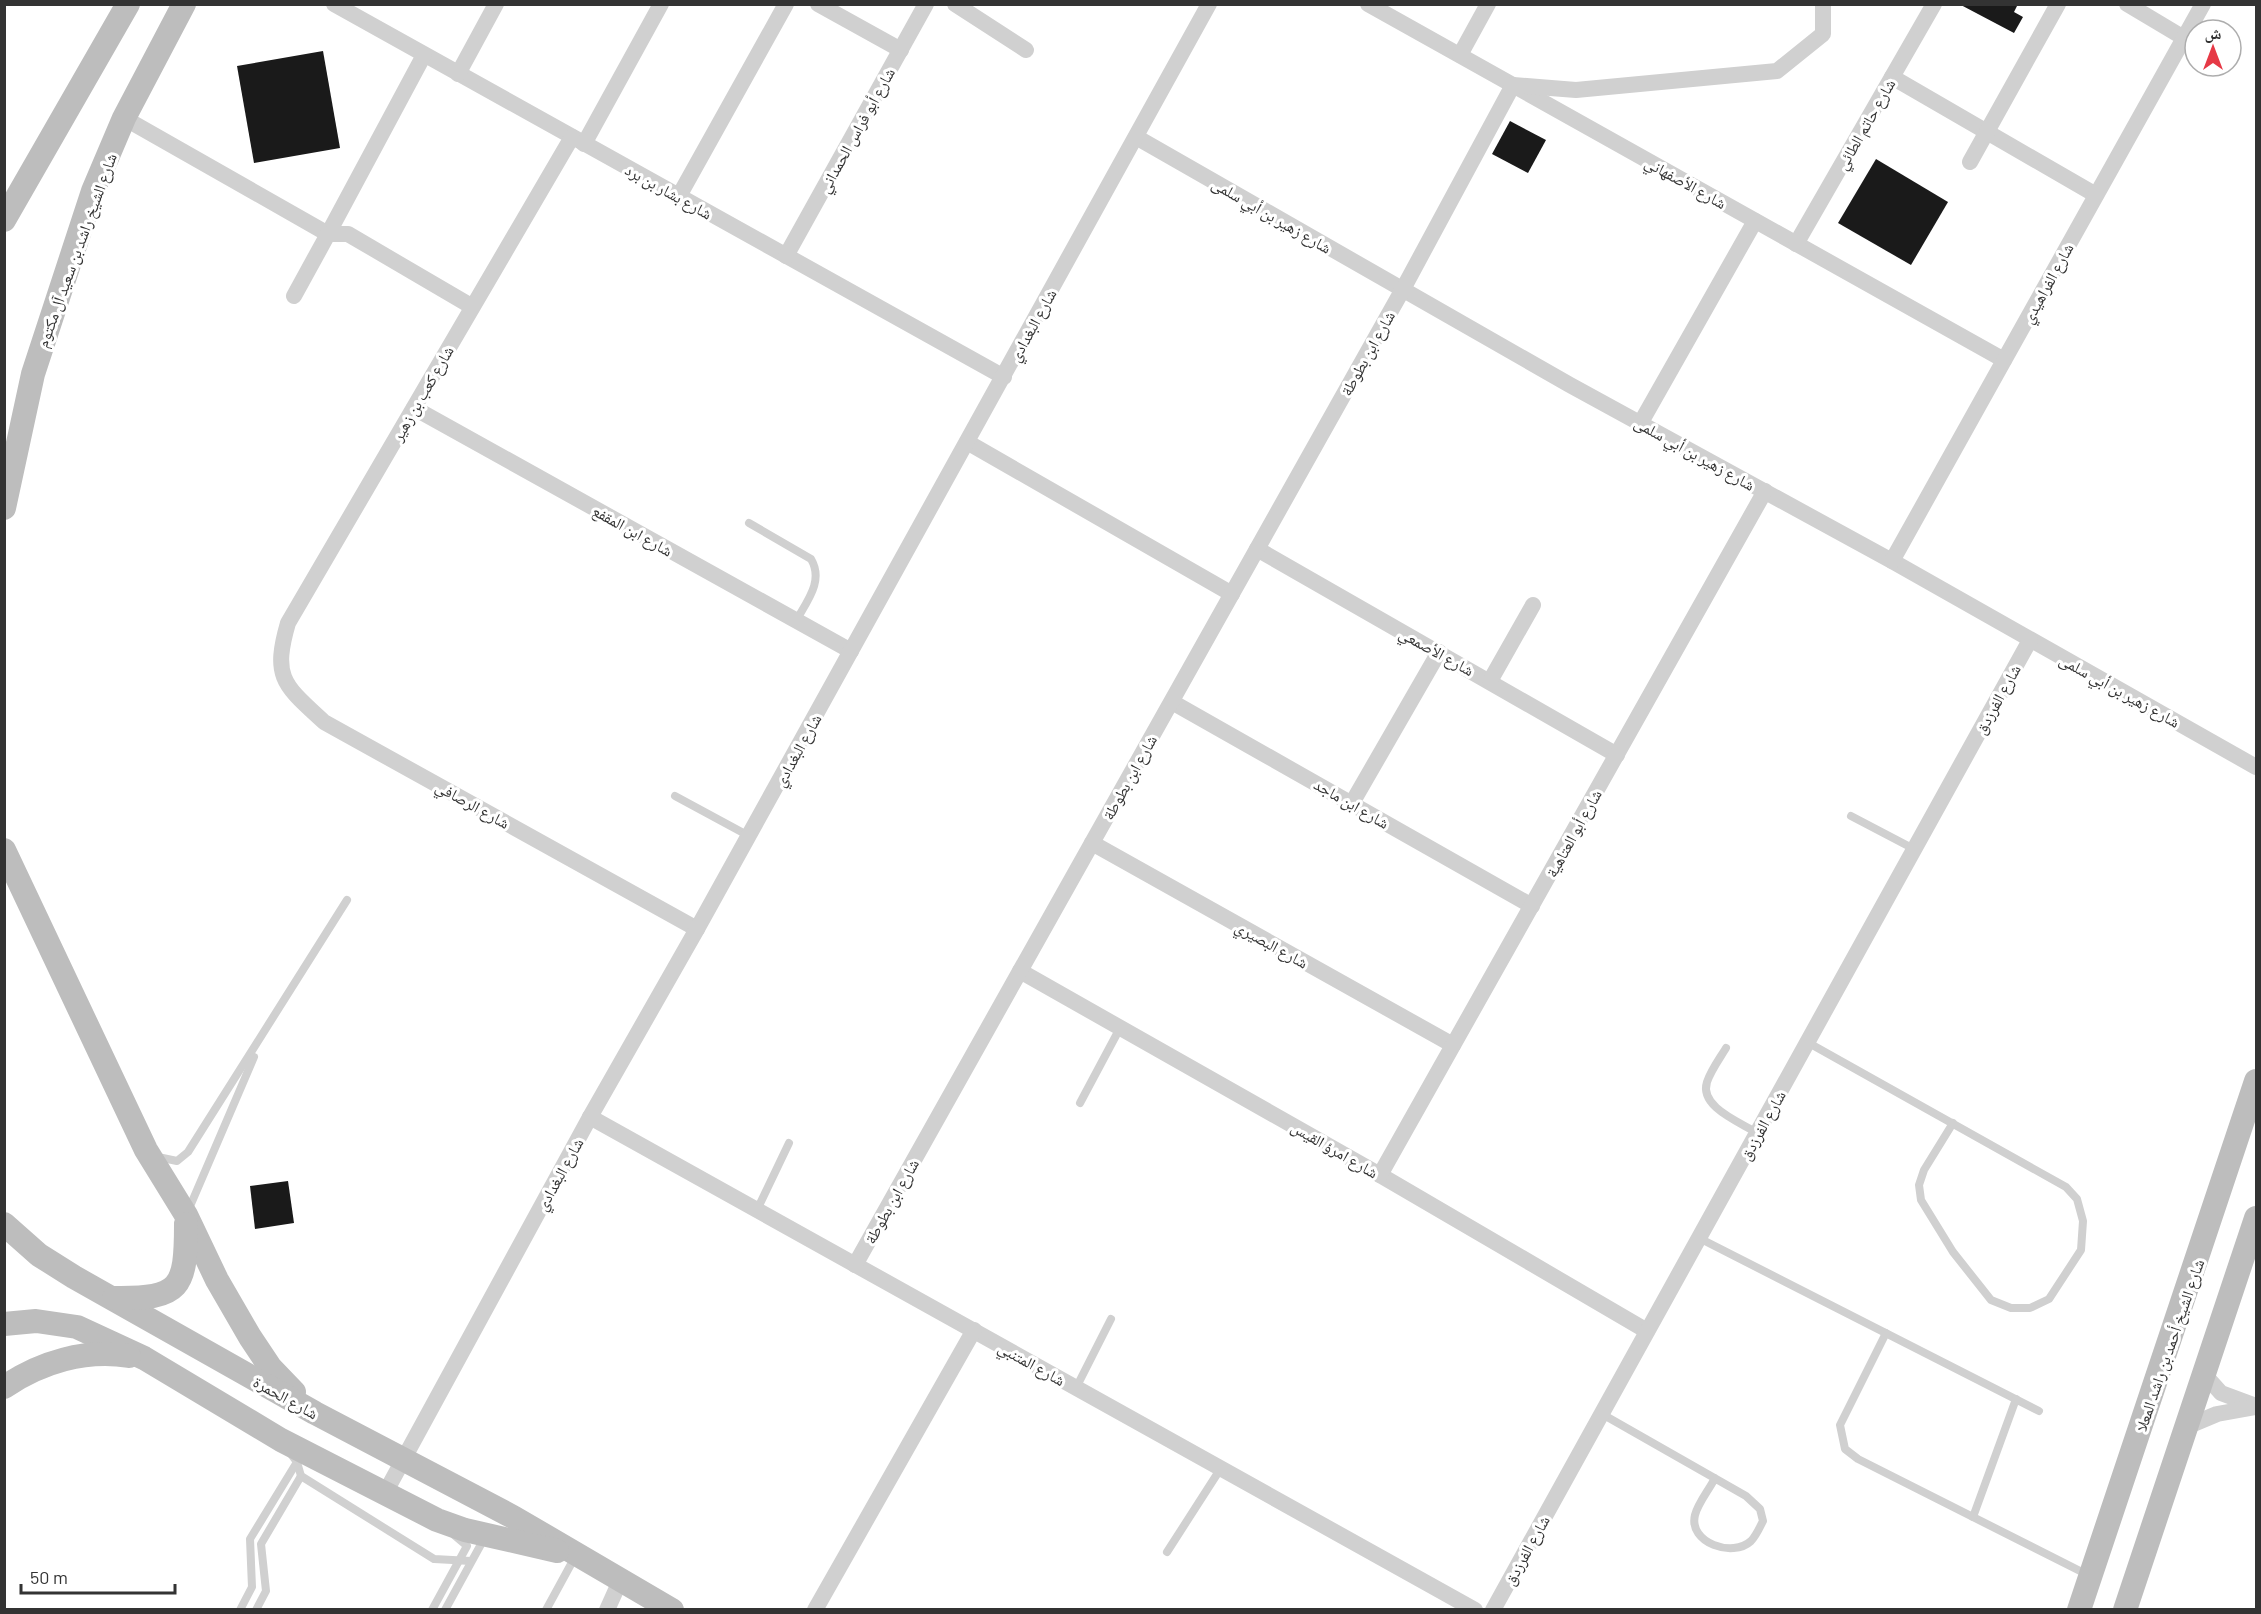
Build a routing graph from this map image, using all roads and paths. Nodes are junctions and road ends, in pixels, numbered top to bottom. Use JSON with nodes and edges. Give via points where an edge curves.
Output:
{"nodes":[{"id":1,"x":128,"y":4,"type":"edge"},
{"id":2,"x":184,"y":4,"type":"edge"},
{"id":3,"x":334,"y":4,"type":"edge"},
{"id":4,"x":496,"y":4,"type":"edge"},
{"id":5,"x":661,"y":4,"type":"edge"},
{"id":6,"x":786,"y":4,"type":"edge"},
{"id":7,"x":818,"y":4,"type":"edge"},
{"id":8,"x":926,"y":4,"type":"edge"},
{"id":9,"x":955,"y":4,"type":"edge"},
{"id":10,"x":1209,"y":4,"type":"edge"},
{"id":11,"x":1368,"y":4,"type":"edge"},
{"id":12,"x":1488,"y":4,"type":"edge"},
{"id":13,"x":1823,"y":4,"type":"edge"},
{"id":14,"x":1934,"y":4,"type":"edge"},
{"id":15,"x":2058,"y":4,"type":"edge"},
{"id":16,"x":2127,"y":4,"type":"edge"},
{"id":17,"x":2203,"y":4,"type":"edge"},
{"id":18,"x":2195,"y":18,"type":"edge"},
{"id":19,"x":2183,"y":37,"type":"edge"},
{"id":20,"x":2183,"y":40,"type":"edge"},
{"id":21,"x":900,"y":50,"type":"junction"},
{"id":22,"x":1026,"y":50,"type":"dead end"},
{"id":23,"x":424,"y":55,"type":"junction"},
{"id":24,"x":1460,"y":55,"type":"junction"},
{"id":25,"x":458,"y":74,"type":"junction"},
{"id":26,"x":1892,"y":77,"type":"junction"},
{"id":27,"x":1513,"y":86,"type":"junction"},
{"id":28,"x":124,"y":118,"type":"junction"},
{"id":29,"x":1987,"y":131,"type":"junction"},
{"id":30,"x":1136,"y":137,"type":"junction"},
{"id":31,"x":578,"y":140,"type":"junction"},
{"id":32,"x":1970,"y":162,"type":"dead end"},
{"id":33,"x":2096,"y":195,"type":"junction"},
{"id":34,"x":679,"y":196,"type":"junction"},
{"id":35,"x":4,"y":220,"type":"edge"},
{"id":36,"x":1755,"y":220,"type":"junction"},
{"id":37,"x":328,"y":234,"type":"junction"},
{"id":38,"x":1796,"y":243,"type":"junction"},
{"id":39,"x":786,"y":255,"type":"junction"},
{"id":40,"x":1403,"y":290,"type":"junction"},
{"id":41,"x":294,"y":296,"type":"dead end"},
{"id":42,"x":471,"y":306,"type":"junction"},
{"id":43,"x":2004,"y":360,"type":"junction"},
{"id":44,"x":1004,"y":377,"type":"junction"},
{"id":45,"x":414,"y":408,"type":"junction"},
{"id":46,"x":1640,"y":423,"type":"junction"},
{"id":47,"x":967,"y":442,"type":"junction"},
{"id":48,"x":1765,"y":491,"type":"junction"},
{"id":49,"x":4,"y":508,"type":"edge"},
{"id":50,"x":749,"y":523,"type":"dead end"},
{"id":51,"x":1257,"y":549,"type":"junction"},
{"id":52,"x":1892,"y":561,"type":"junction"},
{"id":53,"x":1232,"y":594,"type":"junction"},
{"id":54,"x":1533,"y":605,"type":"dead end"},
{"id":55,"x":796,"y":621,"type":"junction"},
{"id":56,"x":2030,"y":639,"type":"junction"},
{"id":57,"x":851,"y":651,"type":"junction"},
{"id":58,"x":280,"y":652,"type":"joint"},
{"id":59,"x":1439,"y":652,"type":"junction"},
{"id":60,"x":1490,"y":681,"type":"junction"},
{"id":61,"x":1172,"y":702,"type":"junction"},
{"id":62,"x":1617,"y":755,"type":"junction"},
{"id":63,"x":2256,"y":767,"type":"edge"},
{"id":64,"x":675,"y":795,"type":"dead end"},
{"id":65,"x":1352,"y":803,"type":"junction"},
{"id":66,"x":1851,"y":816,"type":"dead end"},
{"id":67,"x":749,"y":836,"type":"junction"},
{"id":68,"x":1092,"y":843,"type":"junction"},
{"id":69,"x":1914,"y":849,"type":"junction"},
{"id":70,"x":4,"y":850,"type":"edge"},
{"id":71,"x":347,"y":900,"type":"dead end"},
{"id":72,"x":1532,"y":906,"type":"junction"},
{"id":73,"x":697,"y":929,"type":"junction"},
{"id":74,"x":1020,"y":971,"type":"junction"},
{"id":75,"x":1120,"y":1028,"type":"junction"},
{"id":76,"x":264,"y":1035,"type":"junction"},
{"id":77,"x":1808,"y":1042,"type":"junction"},
{"id":78,"x":1453,"y":1046,"type":"junction"},
{"id":79,"x":1726,"y":1048,"type":"dead end"},
{"id":80,"x":2256,"y":1081,"type":"edge"},
{"id":81,"x":1080,"y":1103,"type":"dead end"},
{"id":82,"x":590,"y":1117,"type":"junction"},
{"id":83,"x":1953,"y":1123,"type":"junction"},
{"id":84,"x":1757,"y":1133,"type":"junction"},
{"id":85,"x":789,"y":1143,"type":"dead end"},
{"id":86,"x":146,"y":1150,"type":"junction"},
{"id":87,"x":1380,"y":1175,"type":"junction"},
{"id":88,"x":756,"y":1210,"type":"junction"},
{"id":89,"x":186,"y":1215,"type":"junction"},
{"id":90,"x":2256,"y":1218,"type":"edge"},
{"id":91,"x":4,"y":1224,"type":"edge"},
{"id":92,"x":1699,"y":1238,"type":"junction"},
{"id":93,"x":855,"y":1265,"type":"junction"},
{"id":94,"x":111,"y":1298,"type":"junction"},
{"id":95,"x":1111,"y":1319,"type":"dead end"},
{"id":96,"x":4,"y":1324,"type":"edge"},
{"id":97,"x":974,"y":1330,"type":"junction"},
{"id":98,"x":1647,"y":1331,"type":"junction"},
{"id":99,"x":1886,"y":1333,"type":"junction"},
{"id":100,"x":144,"y":1358,"type":"junction"},
{"id":101,"x":2204,"y":1374,"type":"junction"},
{"id":102,"x":4,"y":1387,"type":"edge"},
{"id":103,"x":1076,"y":1388,"type":"junction"},
{"id":104,"x":2016,"y":1399,"type":"junction"},
{"id":105,"x":2256,"y":1407,"type":"edge"},
{"id":106,"x":2039,"y":1411,"type":"dead end"},
{"id":107,"x":315,"y":1413,"type":"junction"},
{"id":108,"x":1602,"y":1414,"type":"junction"},
{"id":109,"x":2186,"y":1427,"type":"junction"},
{"id":110,"x":281,"y":1440,"type":"junction"},
{"id":111,"x":402,"y":1459,"type":"junction"},
{"id":112,"x":297,"y":1462,"type":"junction"},
{"id":113,"x":1221,"y":1468,"type":"junction"},
{"id":114,"x":301,"y":1476,"type":"junction"},
{"id":115,"x":1715,"y":1478,"type":"junction"},
{"id":116,"x":384,"y":1495,"type":"junction"},
{"id":117,"x":1973,"y":1517,"type":"junction"},
{"id":118,"x":437,"y":1520,"type":"junction"},
{"id":119,"x":486,"y":1535,"type":"junction"},
{"id":120,"x":1167,"y":1552,"type":"dead end"},
{"id":121,"x":576,"y":1555,"type":"junction"},
{"id":122,"x":459,"y":1560,"type":"junction"},
{"id":123,"x":471,"y":1561,"type":"junction"},
{"id":124,"x":2090,"y":1575,"type":"junction"},
{"id":125,"x":620,"y":1581,"type":"junction"},
{"id":126,"x":240,"y":1610,"type":"edge"},
{"id":127,"x":256,"y":1610,"type":"edge"},
{"id":128,"x":432,"y":1610,"type":"edge"},
{"id":129,"x":444,"y":1610,"type":"edge"},
{"id":130,"x":546,"y":1610,"type":"edge"},
{"id":131,"x":607,"y":1610,"type":"edge"},
{"id":132,"x":672,"y":1610,"type":"edge"},
{"id":133,"x":815,"y":1610,"type":"edge"},
{"id":134,"x":1475,"y":1610,"type":"edge"},
{"id":135,"x":1493,"y":1610,"type":"edge"},
{"id":136,"x":2079,"y":1610,"type":"edge"},
{"id":137,"x":2125,"y":1610,"type":"edge"}],
"edges":[{"from":1,"to":35,"type":"street"},
{"from":2,"to":28,"type":"street","name":"شارع الشيخ راشد بن سعيد آل مكتوم"},
{"from":3,"to":23,"type":"street","name":"شارع بشار بن برد"},
{"from":4,"to":25,"type":"street"},
{"from":5,"to":31,"type":"street","name":"شارع كعب بن زهير"},
{"from":6,"to":34,"type":"street"},
{"from":7,"to":21,"type":"street"},
{"from":8,"to":21,"type":"street","name":"شارع أبو فراس الحمداني"},
{"from":9,"to":22,"type":"street"},
{"from":10,"to":30,"type":"street","name":"شارع البغدادي"},
{"from":11,"to":24,"type":"street","name":"شارع الأصفهاني"},
{"from":12,"to":24,"type":"street"},
{"from":13,"to":27,"type":"street","via":[[1823,34],[1777,71],[1576,90]]},
{"from":14,"to":26,"type":"street","name":"شارع حاتم الطائي"},
{"from":15,"to":29,"type":"street"},
{"from":16,"to":19,"type":"street"},
{"from":17,"to":18,"type":"street","name":"شارع الفراهيدي"},
{"from":20,"to":33,"type":"street","name":"شارع الفراهيدي"},
{"from":21,"to":39,"type":"street","name":"شارع أبو فراس الحمداني"},
{"from":23,"to":25,"type":"street","name":"شارع بشار بن برد"},
{"from":23,"to":37,"type":"street"},
{"from":24,"to":27,"type":"street","name":"شارع الأصفهاني"},
{"from":25,"to":31,"type":"street","name":"شارع بشار بن برد"},
{"from":26,"to":29,"type":"street"},
{"from":26,"to":38,"type":"street","name":"شارع حاتم الطائي"},
{"from":27,"to":36,"type":"street","name":"شارع الأصفهاني"},
{"from":27,"to":40,"type":"street","name":"شارع ابن بطوطة"},
{"from":28,"to":37,"type":"street"},
{"from":28,"to":49,"type":"street","name":"شارع الشيخ راشد بن سعيد آل مكتوم","via":[[93,191],[46,329]]},
{"from":29,"to":32,"type":"street"},
{"from":29,"to":33,"type":"street"},
{"from":30,"to":40,"type":"street","name":"شارع زهير بن أبي سلمى"},
{"from":30,"to":44,"type":"street","name":"شارع البغدادي"},
{"from":31,"to":34,"type":"street","name":"شارع بشار بن برد"},
{"from":31,"to":42,"type":"street","name":"شارع كعب بن زهير"},
{"from":33,"to":43,"type":"street","name":"شارع الفراهيدي"},
{"from":34,"to":39,"type":"street","name":"شارع بشار بن برد"},
{"from":36,"to":38,"type":"street","name":"شارع الأصفهاني"},
{"from":36,"to":46,"type":"street"},
{"from":37,"to":41,"type":"street"},
{"from":37,"to":42,"type":"street","via":[[348,234]]},
{"from":38,"to":43,"type":"street","name":"شارع الأصفهاني"},
{"from":39,"to":44,"type":"street","name":"شارع بشار بن برد"},
{"from":40,"to":46,"type":"street","name":"شارع زهير بن أبي سلمى"},
{"from":40,"to":51,"type":"street","name":"شارع ابن بطوطة"},
{"from":42,"to":45,"type":"street","name":"شارع كعب بن زهير"},
{"from":43,"to":52,"type":"street","name":"شارع الفراهيدي"},
{"from":44,"to":47,"type":"street","name":"شارع البغدادي"},
{"from":45,"to":55,"type":"street","name":"شارع ابن المقفع"},
{"from":45,"to":58,"type":"street","name":"شارع كعب بن زهير","via":[[288,623]]},
{"from":46,"to":48,"type":"street","name":"شارع زهير بن أبي سلمى"},
{"from":47,"to":53,"type":"street"},
{"from":47,"to":57,"type":"street","name":"شارع البغدادي"},
{"from":48,"to":52,"type":"street","name":"شارع زهير بن أبي سلمى"},
{"from":48,"to":62,"type":"street","name":"شارع أبو العتاهية"},
{"from":50,"to":55,"type":"lane","via":[[811,559],[815,566],[815,587]]},
{"from":51,"to":53,"type":"street","name":"شارع ابن بطوطة"},
{"from":51,"to":59,"type":"street","name":"شارع الأصمعي"},
{"from":52,"to":56,"type":"street","name":"شارع زهير بن أبي سلمى"},
{"from":53,"to":61,"type":"street","name":"شارع ابن بطوطة"},
{"from":54,"to":60,"type":"street"},
{"from":55,"to":57,"type":"street","name":"شارع ابن المقفع"},
{"from":56,"to":63,"type":"street","name":"شارع زهير بن أبي سلمى"},
{"from":56,"to":69,"type":"street","name":"شارع الفرزدق"},
{"from":57,"to":67,"type":"street","name":"شارع البغدادي"},
{"from":58,"to":73,"type":"street","name":"شارع الرصافي","via":[[282,675],[294,694],[324,722]]},
{"from":59,"to":60,"type":"street","name":"شارع الأصمعي"},
{"from":59,"to":65,"type":"street"},
{"from":60,"to":62,"type":"street","name":"شارع الأصمعي"},
{"from":61,"to":65,"type":"street","name":"شارع ابن ماجد"},
{"from":61,"to":68,"type":"street","name":"شارع ابن بطوطة"},
{"from":62,"to":72,"type":"street","name":"شارع أبو العتاهية"},
{"from":64,"to":67,"type":"lane"},
{"from":65,"to":72,"type":"street","name":"شارع ابن ماجد"},
{"from":66,"to":69,"type":"lane"},
{"from":67,"to":73,"type":"street","name":"شارع البغدادي"},
{"from":68,"to":74,"type":"street","name":"شارع ابن بطوطة"},
{"from":68,"to":78,"type":"street","name":"شارع البصيري"},
{"from":69,"to":77,"type":"street","name":"شارع الفرزدق"},
{"from":70,"to":86,"type":"street"},
{"from":71,"to":76,"type":"lane"},
{"from":72,"to":78,"type":"street","name":"شارع أبو العتاهية"},
{"from":73,"to":82,"type":"street","name":"شارع البغدادي"},
{"from":74,"to":75,"type":"street","name":"شارع امرؤ القيس"},
{"from":74,"to":93,"type":"street","name":"شارع ابن بطوطة"},
{"from":75,"to":81,"type":"lane"},
{"from":75,"to":87,"type":"street","name":"شارع امرؤ القيس"},
{"from":76,"to":86,"type":"lane","via":[[188,1152],[177,1161],[162,1159]]},
{"from":76,"to":89,"type":"lane"},
{"from":77,"to":83,"type":"lane"},
{"from":77,"to":84,"type":"street","name":"شارع الفرزدق"},
{"from":78,"to":87,"type":"street","name":"شارع أبو العتاهية"},
{"from":79,"to":84,"type":"lane","via":[[1707,1081],[1706,1092],[1712,1104]]},
{"from":80,"to":124,"type":"street","name":"شارع الشيخ أحمد بن راشد المعلا"},
{"from":82,"to":88,"type":"street","name":"شارع المتنبي"},
{"from":82,"to":111,"type":"street","name":"شارع البغدادي"},
{"from":83,"to":83,"type":"lane","via":[[2066,1187],[2077,1199],[2083,1221],[2081,1250],[2049,1299],[2030,1308],[2011,1308],[1991,1300],[1953,1252],[1921,1200],[1923,1170]]},
{"from":84,"to":92,"type":"street","name":"شارع الفرزدق"},
{"from":85,"to":88,"type":"lane"},
{"from":86,"to":89,"type":"street"},
{"from":87,"to":98,"type":"street","name":"شارع امرؤ القيس"},
{"from":88,"to":93,"type":"street","name":"شارع المتنبي"},
{"from":89,"to":94,"type":"street","via":[[186,1263],[179,1284],[162,1294]]},
{"from":89,"to":107,"type":"street","via":[[250,1337],[270,1367]]},
{"from":90,"to":101,"type":"street"},
{"from":91,"to":94,"type":"street","name":"شارع الحمرة","via":[[39,1255]]},
{"from":92,"to":98,"type":"street","name":"شارع الفرزدق"},
{"from":92,"to":99,"type":"lane"},
{"from":93,"to":97,"type":"street","name":"شارع المتنبي"},
{"from":94,"to":107,"type":"street","name":"شارع الحمرة"},
{"from":95,"to":103,"type":"lane"},
{"from":96,"to":100,"type":"street","name":"شارع الحمرة","via":[[36,1321],[77,1327]]},
{"from":97,"to":103,"type":"street","name":"شارع المتنبي"},
{"from":97,"to":133,"type":"street"},
{"from":98,"to":108,"type":"street","name":"شارع الفرزدق"},
{"from":99,"to":104,"type":"lane"},
{"from":99,"to":117,"type":"lane","via":[[1840,1425],[1845,1449]]},
{"from":100,"to":102,"type":"street","via":[[109,1353],[66,1358],[24,1374]]},
{"from":100,"to":110,"type":"street","name":"شارع الحمرة"},
{"from":101,"to":105,"type":"street","via":[[2222,1393]]},
{"from":101,"to":109,"type":"street"},
{"from":103,"to":113,"type":"street","name":"شارع المتنبي"},
{"from":104,"to":106,"type":"lane"},
{"from":104,"to":117,"type":"lane"},
{"from":105,"to":109,"type":"street","via":[[2217,1414]]},
{"from":107,"to":111,"type":"street","name":"شارع الحمرة"},
{"from":108,"to":115,"type":"lane"},
{"from":108,"to":135,"type":"street","name":"شارع الفرزدق"},
{"from":109,"to":137,"type":"street"},
{"from":110,"to":112,"type":"lane"},
{"from":110,"to":116,"type":"street","name":"شارع الحمرة"},
{"from":111,"to":116,"type":"street","name":"شارع البغدادي"},
{"from":111,"to":121,"type":"street","name":"شارع الحمرة"},
{"from":112,"to":114,"type":"lane"},
{"from":112,"to":126,"type":"lane","via":[[250,1539],[252,1587]]},
{"from":113,"to":120,"type":"lane"},
{"from":113,"to":134,"type":"street","name":"شارع المتنبي"},
{"from":114,"to":122,"type":"lane","via":[[434,1559]]},
{"from":114,"to":127,"type":"lane","via":[[261,1544],[266,1591]]},
{"from":115,"to":115,"type":"lane","via":[[1746,1496],[1760,1509],[1763,1521],[1751,1540],[1732,1550],[1707,1543],[1696,1529],[1694,1517]]},
{"from":116,"to":118,"type":"street","name":"شارع الحمرة"},
{"from":117,"to":124,"type":"lane"},
{"from":118,"to":119,"type":"street","name":"شارع الحمرة"},
{"from":118,"to":122,"type":"lane","via":[[467,1546]]},
{"from":119,"to":121,"type":"street","name":"شارع الحمرة"},
{"from":119,"to":123,"type":"lane"},
{"from":121,"to":125,"type":"street","name":"شارع الحمرة"},
{"from":121,"to":130,"type":"lane"},
{"from":122,"to":123,"type":"lane"},
{"from":122,"to":128,"type":"lane"},
{"from":123,"to":129,"type":"lane"},
{"from":124,"to":136,"type":"street","name":"شارع الشيخ أحمد بن راشد المعلا"},
{"from":125,"to":131,"type":"street"},
{"from":125,"to":132,"type":"street","name":"شارع الحمرة"}]}
